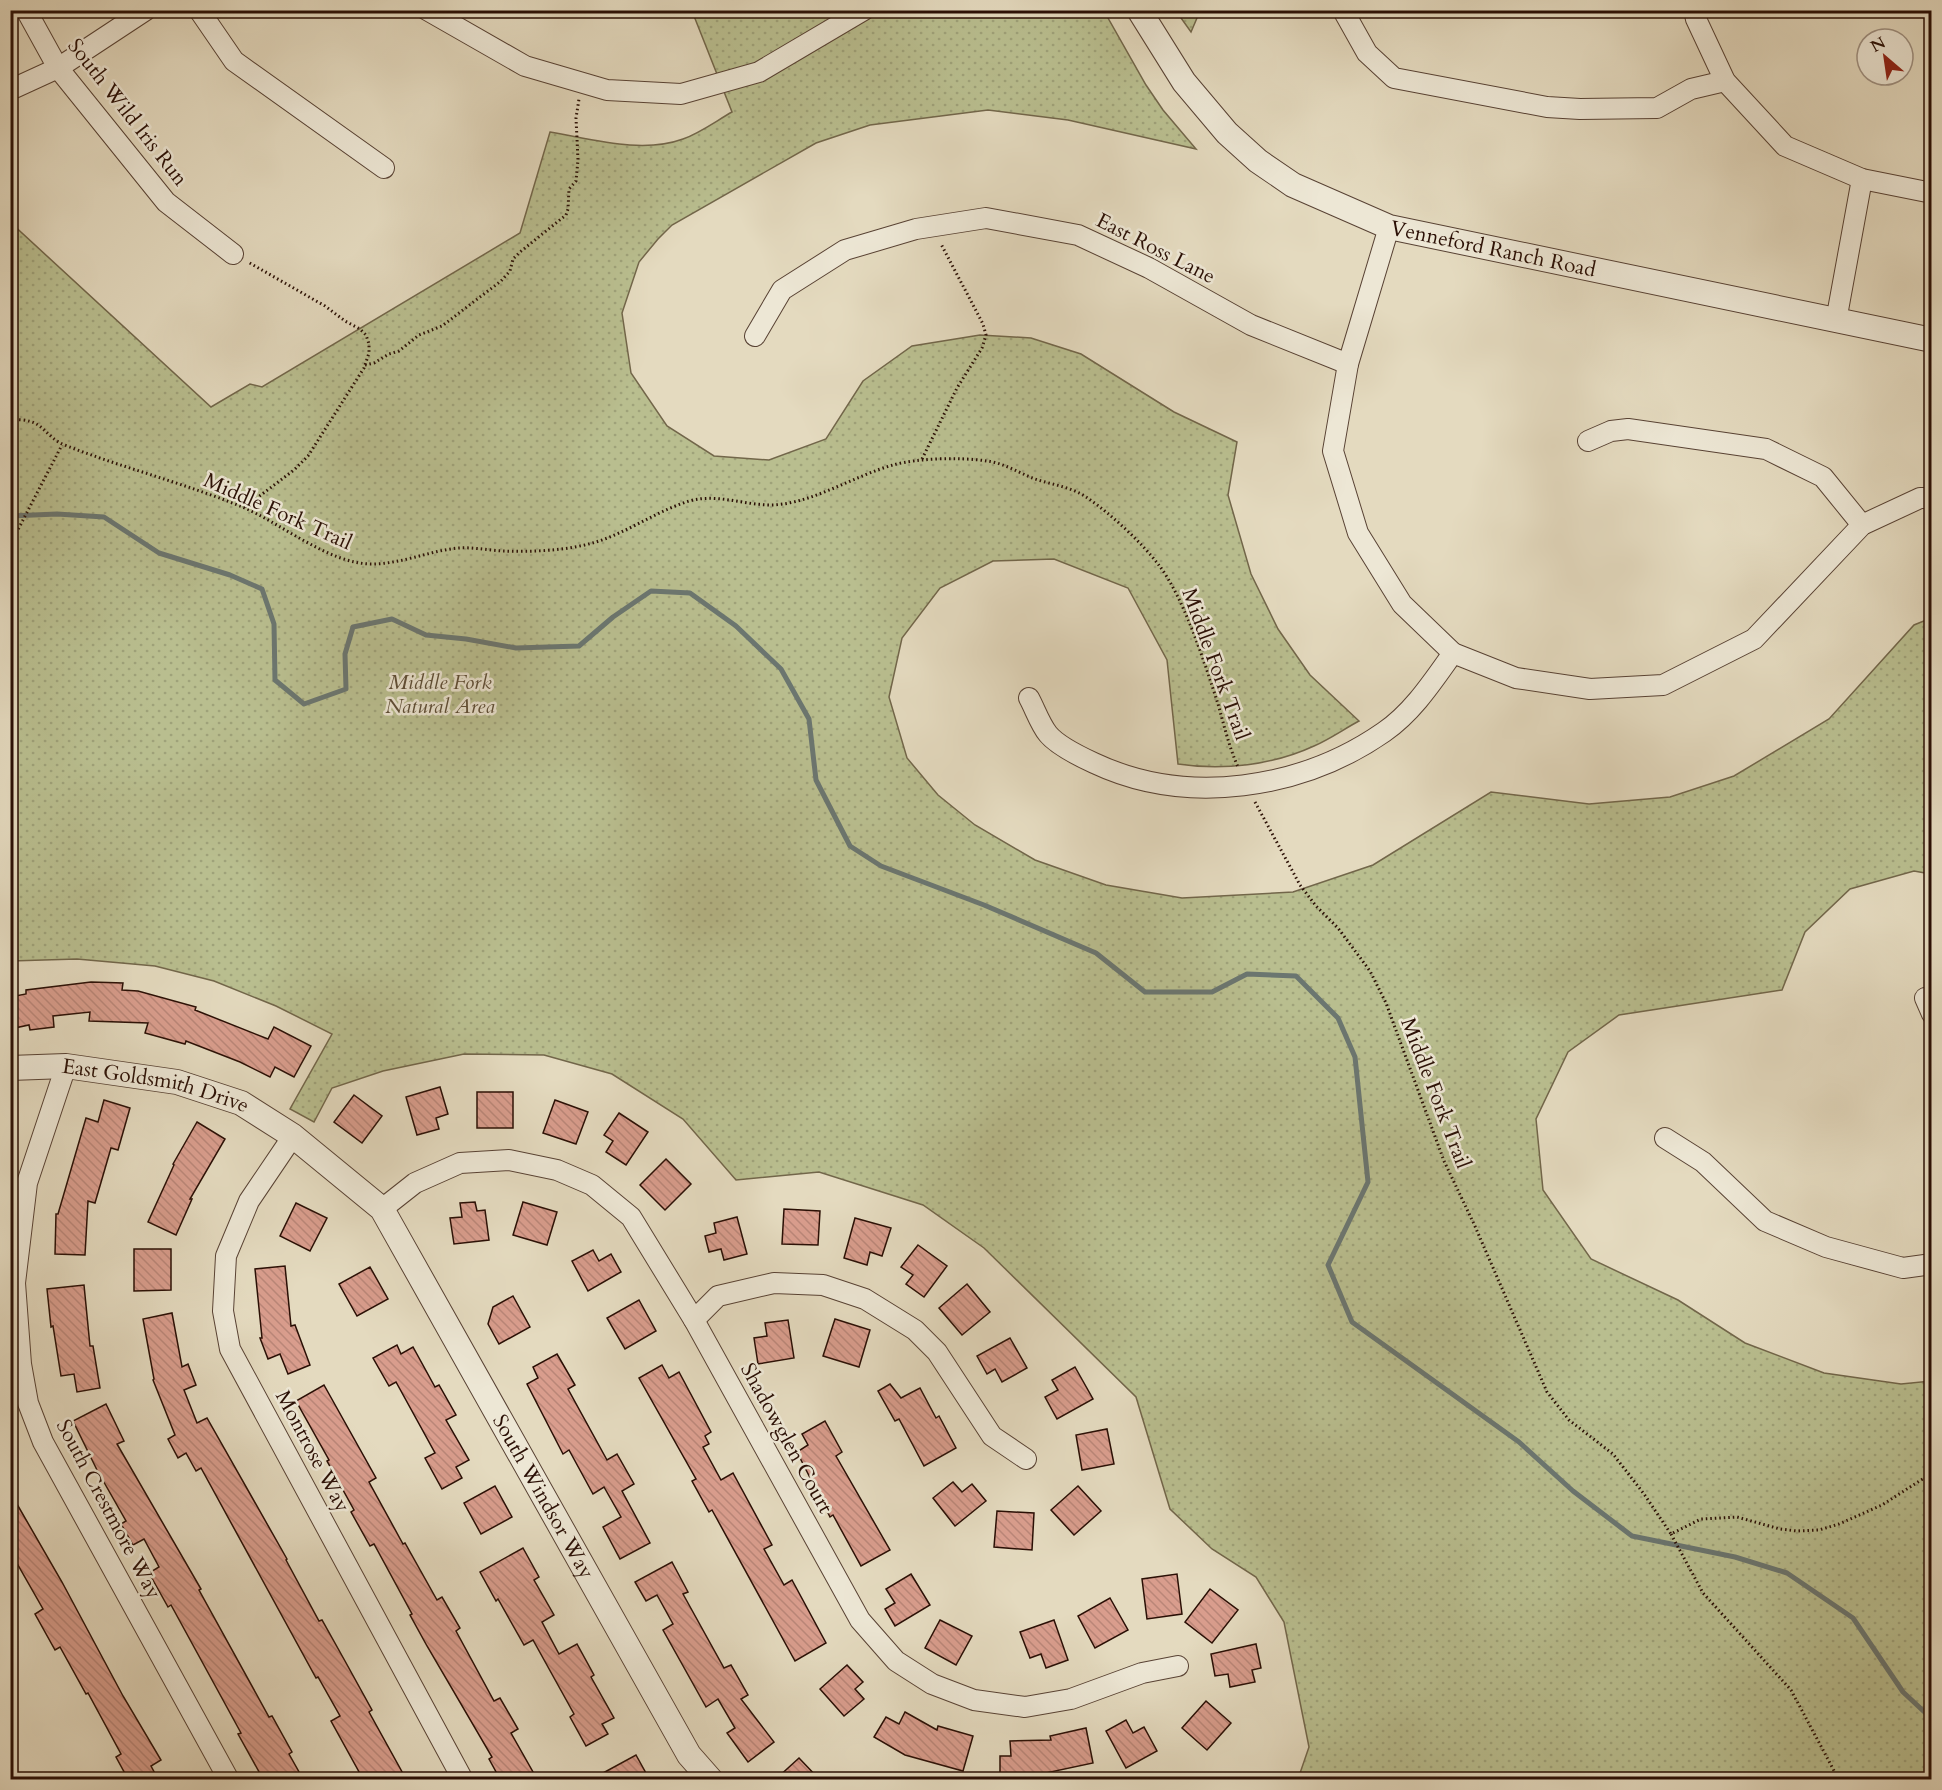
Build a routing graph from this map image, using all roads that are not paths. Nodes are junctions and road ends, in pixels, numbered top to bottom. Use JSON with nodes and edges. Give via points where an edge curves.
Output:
{"nodes":[{"id":1,"x":26,"y":10,"type":"edge"},
{"id":2,"x":146,"y":10,"type":"edge"},
{"id":3,"x":200,"y":10,"type":"edge"},
{"id":4,"x":427,"y":10,"type":"edge"},
{"id":5,"x":864,"y":10,"type":"edge"},
{"id":6,"x":1139,"y":10,"type":"edge"},
{"id":7,"x":1695,"y":10,"type":"edge"},
{"id":8,"x":1344,"y":12,"type":"edge"},
{"id":9,"x":58,"y":68,"type":"junction"},
{"id":10,"x":1725,"y":81,"type":"junction"},
{"id":11,"x":10,"y":90,"type":"edge"},
{"id":12,"x":384,"y":168,"type":"dead end"},
{"id":13,"x":1862,"y":179,"type":"junction"},
{"id":14,"x":1932,"y":193,"type":"edge"},
{"id":15,"x":1389,"y":227,"type":"junction"},
{"id":16,"x":233,"y":254,"type":"road end"},
{"id":17,"x":1836,"y":321,"type":"junction"},
{"id":18,"x":755,"y":336,"type":"dead end"},
{"id":19,"x":1932,"y":340,"type":"edge"},
{"id":20,"x":1348,"y":364,"type":"junction"},
{"id":21,"x":1588,"y":441,"type":"dead end"},
{"id":22,"x":1932,"y":498,"type":"edge"},
{"id":23,"x":1862,"y":525,"type":"junction"},
{"id":24,"x":1453,"y":653,"type":"junction"},
{"id":25,"x":1029,"y":698,"type":"dead end"},
{"id":26,"x":66,"y":1066,"type":"junction"},
{"id":27,"x":10,"y":1068,"type":"edge"},
{"id":28,"x":294,"y":1136,"type":"junction"},
{"id":29,"x":1665,"y":1138,"type":"dead end"},
{"id":30,"x":382,"y":1209,"type":"junction"},
{"id":31,"x":1932,"y":1264,"type":"edge"},
{"id":32,"x":694,"y":1320,"type":"junction"},
{"id":33,"x":1026,"y":1459,"type":"dead end"},
{"id":34,"x":1178,"y":1666,"type":"dead end"},
{"id":35,"x":230,"y":1779,"type":"edge"},
{"id":36,"x":463,"y":1779,"type":"edge"},
{"id":37,"x":711,"y":1779,"type":"edge"}],
"edges":[{"from":1,"to":9,"type":"street","name":"South Wild Iris Run"},
{"from":2,"to":9,"type":"street"},
{"from":3,"to":12,"type":"street","via":[[234,61]]},
{"from":4,"to":5,"type":"street","via":[[525,66],[607,90],[681,94],[759,72]]},
{"from":6,"to":15,"type":"street","name":"Venneford Ranch Road","via":[[1184,82],[1227,133],[1258,161],[1293,185]]},
{"from":7,"to":10,"type":"street"},
{"from":8,"to":10,"type":"street","via":[[1367,53],[1394,78],[1547,107],[1657,108],[1691,89]]},
{"from":9,"to":11,"type":"street"},
{"from":9,"to":16,"type":"street","name":"South Wild Iris Run","via":[[166,202]]},
{"from":10,"to":13,"type":"street","via":[[1785,146]]},
{"from":13,"to":14,"type":"street"},
{"from":13,"to":17,"type":"street"},
{"from":15,"to":17,"type":"street","name":"Venneford Ranch Road"},
{"from":15,"to":20,"type":"street"},
{"from":17,"to":19,"type":"street","name":"Venneford Ranch Road"},
{"from":18,"to":20,"type":"street","name":"East Ross Lane","via":[[782,290],[845,250],[916,229],[986,218],[1078,235],[1149,268],[1251,326]]},
{"from":20,"to":24,"type":"street","via":[[1333,451],[1358,533],[1402,604]]},
{"from":21,"to":23,"type":"street","via":[[1628,429],[1766,449],[1823,477]]},
{"from":22,"to":23,"type":"street","via":[[1920,498]]},
{"from":23,"to":24,"type":"street","via":[[1754,639],[1663,685],[1590,689],[1516,678]]},
{"from":24,"to":25,"type":"street","via":[[1418,701],[1386,731],[1347,755],[1297,776],[1247,786],[1203,788],[1153,783],[1116,774],[1082,758],[1048,735]]},
{"from":26,"to":27,"type":"street","name":"East Goldsmith Drive"},
{"from":26,"to":28,"type":"street","name":"East Goldsmith Drive","via":[[177,1082],[241,1103]]},
{"from":26,"to":35,"type":"street","name":"South Crestmore Way","via":[[27,1183],[15,1283],[28,1402],[43,1442]]},
{"from":28,"to":30,"type":"street","name":"East Goldsmith Drive"},
{"from":28,"to":36,"type":"street","name":"Montrose Way","via":[[249,1201],[226,1256],[223,1311],[230,1349]]},
{"from":29,"to":31,"type":"street","via":[[1703,1162],[1765,1221],[1826,1247],[1903,1268]]},
{"from":30,"to":32,"type":"street","name":"Shadowglen Court","via":[[415,1183],[460,1163],[509,1160],[557,1170],[592,1185],[631,1217]]},
{"from":30,"to":37,"type":"street","name":"South Windsor Way","via":[[690,1755]]},
{"from":32,"to":33,"type":"street","via":[[718,1296],[774,1283],[823,1285],[865,1299],[915,1330],[938,1352],[992,1436]]},
{"from":32,"to":34,"type":"street","name":"Shadowglen Court","via":[[860,1620],[896,1661],[932,1684],[974,1700],[1025,1707],[1071,1699],[1142,1673]]}]}
